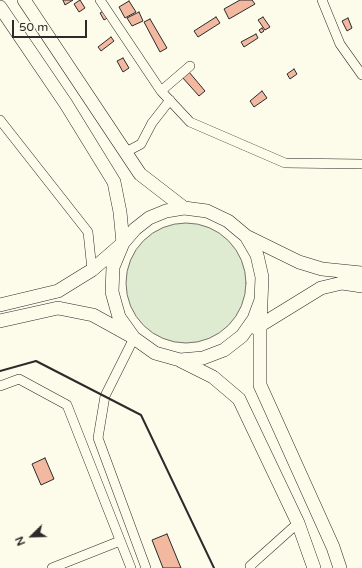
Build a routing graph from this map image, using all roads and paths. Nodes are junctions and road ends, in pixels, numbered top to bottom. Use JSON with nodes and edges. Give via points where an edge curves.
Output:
{"nodes":[{"id":1,"x":24,"y":0,"type":"edge"},
{"id":2,"x":100,"y":0,"type":"edge"},
{"id":3,"x":322,"y":0,"type":"edge"},
{"id":4,"x":0,"y":7,"type":"edge"},
{"id":5,"x":190,"y":66,"type":"dead end"},
{"id":6,"x":362,"y":75,"type":"edge"},
{"id":7,"x":161,"y":91,"type":"junction"},
{"id":8,"x":170,"y":100,"type":"junction"},
{"id":9,"x":0,"y":120,"type":"edge"},
{"id":10,"x":126,"y":152,"type":"junction"},
{"id":11,"x":362,"y":164,"type":"edge"},
{"id":12,"x":184,"y":208,"type":"junction"},
{"id":13,"x":246,"y":236,"type":"junction"},
{"id":14,"x":123,"y":243,"type":"junction"},
{"id":15,"x":92,"y":270,"type":"junction"},
{"id":16,"x":362,"y":273,"type":"edge"},
{"id":17,"x":362,"y":286,"type":"edge"},
{"id":18,"x":261,"y":300,"type":"junction"},
{"id":19,"x":0,"y":305,"type":"edge"},
{"id":20,"x":0,"y":321,"type":"edge"},
{"id":21,"x":260,"y":325,"type":"junction"},
{"id":22,"x":242,"y":336,"type":"junction"},
{"id":23,"x":134,"y":338,"type":"junction"},
{"id":24,"x":180,"y":360,"type":"junction"},
{"id":25,"x":0,"y":386,"type":"edge"},
{"id":26,"x":298,"y":523,"type":"junction"},
{"id":27,"x":120,"y":540,"type":"junction"},
{"id":28,"x":52,"y":568,"type":"edge"},
{"id":29,"x":131,"y":568,"type":"edge"},
{"id":30,"x":146,"y":568,"type":"edge"},
{"id":31,"x":251,"y":568,"type":"edge"},
{"id":32,"x":314,"y":568,"type":"edge"},
{"id":33,"x":340,"y":568,"type":"edge"}],
"edges":[{"from":1,"to":10,"type":"main road"},
{"from":2,"to":7,"type":"street"},
{"from":3,"to":6,"type":"street","via":[[340,44]]},
{"from":4,"to":14,"type":"main road","via":[[66,104],[114,182]]},
{"from":5,"to":7,"type":"street"},
{"from":7,"to":8,"type":"street"},
{"from":8,"to":10,"type":"street","via":[[141,144]]},
{"from":8,"to":11,"type":"street","via":[[190,122],[285,162]]},
{"from":9,"to":15,"type":"street","via":[[88,232]]},
{"from":10,"to":12,"type":"main road","via":[[140,174]]},
{"from":12,"to":13,"type":"main road","via":[[207,211],[228,221]]},
{"from":12,"to":14,"type":"main road","via":[[166,211],[149,218]]},
{"from":13,"to":16,"type":"main road","via":[[300,262],[322,268]]},
{"from":13,"to":18,"type":"main road","via":[[259,263],[262,277]]},
{"from":14,"to":15,"type":"main road"},
{"from":14,"to":23,"type":"main road","via":[[113,267],[112,292],[119,317]]},
{"from":15,"to":19,"type":"main road","via":[[58,292]]},
{"from":17,"to":21,"type":"main road","via":[[342,283],[321,288]]},
{"from":18,"to":21,"type":"main road"},
{"from":18,"to":22,"type":"main road","via":[[254,319]]},
{"from":20,"to":23,"type":"main road","via":[[58,308],[93,315]]},
{"from":21,"to":22,"type":"main road"},
{"from":21,"to":33,"type":"main road","via":[[260,385]]},
{"from":22,"to":24,"type":"main road","via":[[224,350],[203,358]]},
{"from":23,"to":24,"type":"main road","via":[[155,353]]},
{"from":23,"to":30,"type":"street","via":[[105,396],[98,438]]},
{"from":24,"to":26,"type":"main road","via":[[213,377],[239,399]]},
{"from":25,"to":27,"type":"street","via":[[19,379],[67,405]]},
{"from":26,"to":31,"type":"street","via":[[250,566]]},
{"from":26,"to":32,"type":"main road"},
{"from":27,"to":28,"type":"street"},
{"from":27,"to":29,"type":"street"}]}
